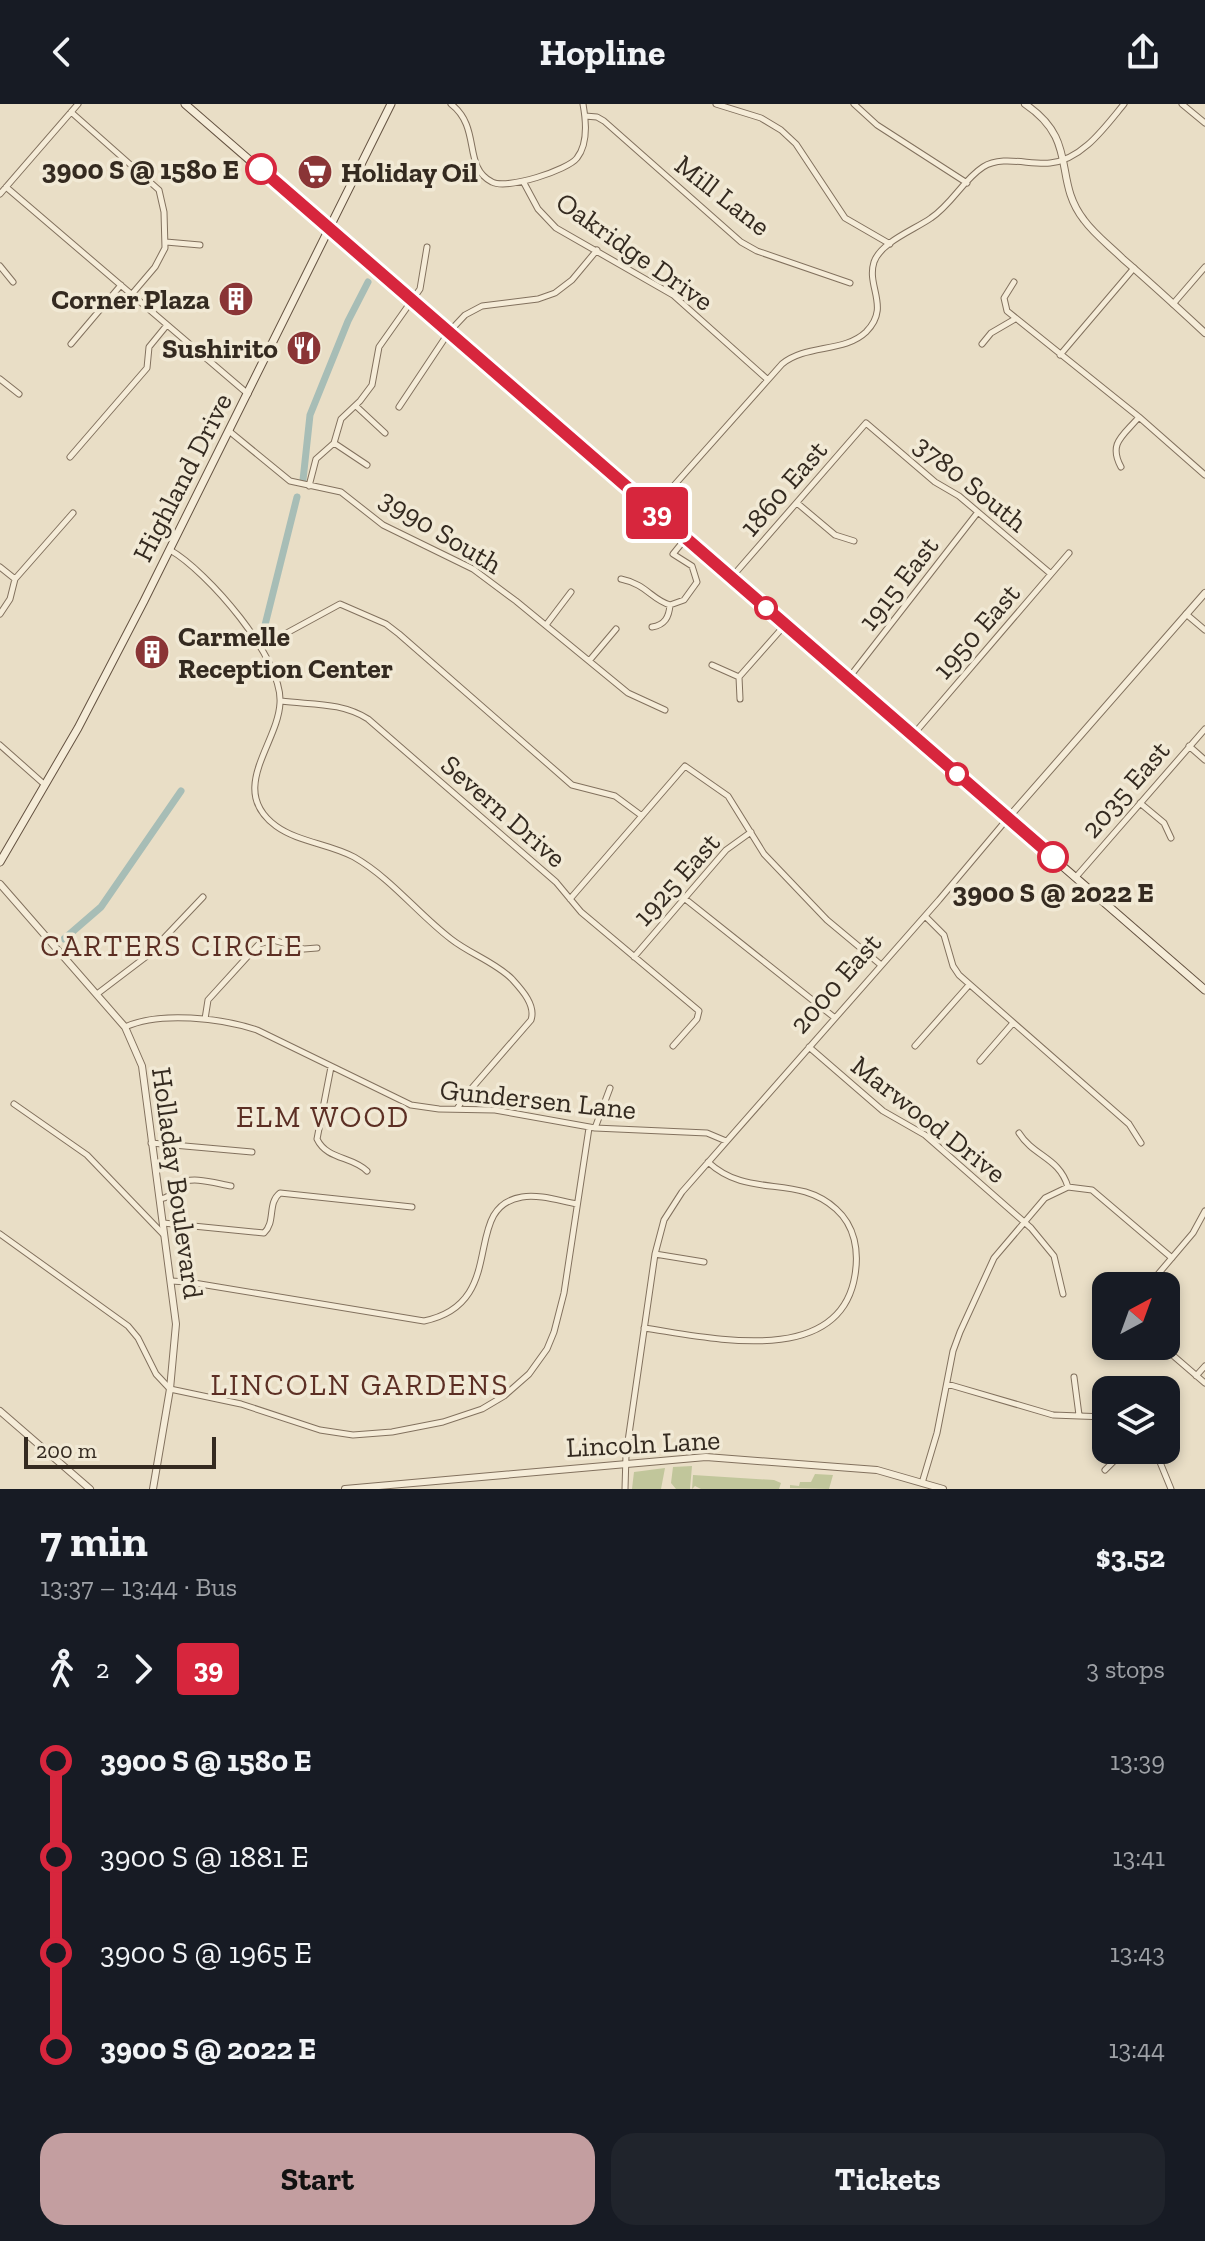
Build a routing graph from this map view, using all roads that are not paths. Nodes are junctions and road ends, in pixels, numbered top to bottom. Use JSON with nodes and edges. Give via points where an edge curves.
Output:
{"nodes":[{"id":1,"x":78,"y":104,"type":"edge"},
{"id":2,"x":185,"y":104,"type":"edge"},
{"id":3,"x":391,"y":104,"type":"edge"},
{"id":4,"x":451,"y":104,"type":"edge"},
{"id":5,"x":583,"y":104,"type":"edge"},
{"id":6,"x":716,"y":104,"type":"edge"},
{"id":7,"x":854,"y":104,"type":"edge"},
{"id":8,"x":1025,"y":104,"type":"edge"},
{"id":9,"x":1124,"y":104,"type":"edge"},
{"id":10,"x":1182,"y":104,"type":"edge"},
{"id":11,"x":71,"y":112,"type":"junction"},
{"id":12,"x":585,"y":116,"type":"junction"},
{"id":13,"x":1205,"y":123,"type":"edge"},
{"id":14,"x":1065,"y":160,"type":"junction"},
{"id":15,"x":524,"y":183,"type":"junction"},
{"id":16,"x":967,"y":183,"type":"junction"},
{"id":17,"x":6,"y":187,"type":"junction"},
{"id":18,"x":0,"y":194,"type":"edge"},
{"id":19,"x":330,"y":229,"type":"junction"},
{"id":20,"x":166,"y":242,"type":"junction"},
{"id":21,"x":890,"y":244,"type":"junction"},
{"id":22,"x":200,"y":245,"type":"dead end"},
{"id":23,"x":427,"y":247,"type":"dead end"},
{"id":24,"x":597,"y":250,"type":"junction"},
{"id":25,"x":0,"y":266,"type":"edge"},
{"id":26,"x":1205,"y":267,"type":"edge"},
{"id":27,"x":1134,"y":268,"type":"junction"},
{"id":28,"x":13,"y":282,"type":"dead end"},
{"id":29,"x":1014,"y":282,"type":"dead end"},
{"id":30,"x":850,"y":283,"type":"dead end"},
{"id":31,"x":121,"y":285,"type":"junction"},
{"id":32,"x":132,"y":294,"type":"junction"},
{"id":33,"x":413,"y":301,"type":"junction"},
{"id":34,"x":1173,"y":304,"type":"junction"},
{"id":35,"x":1015,"y":319,"type":"junction"},
{"id":36,"x":167,"y":325,"type":"junction"},
{"id":37,"x":449,"y":332,"type":"junction"},
{"id":38,"x":1205,"y":333,"type":"edge"},
{"id":39,"x":71,"y":344,"type":"dead end"},
{"id":40,"x":982,"y":344,"type":"dead end"},
{"id":41,"x":1060,"y":355,"type":"junction"},
{"id":42,"x":0,"y":379,"type":"edge"},
{"id":43,"x":767,"y":379,"type":"junction"},
{"id":44,"x":19,"y":394,"type":"dead end"},
{"id":45,"x":248,"y":394,"type":"junction"},
{"id":46,"x":356,"y":406,"type":"junction"},
{"id":47,"x":399,"y":407,"type":"dead end"},
{"id":48,"x":1139,"y":417,"type":"junction"},
{"id":49,"x":866,"y":423,"type":"joint"},
{"id":50,"x":229,"y":431,"type":"junction"},
{"id":51,"x":385,"y":433,"type":"dead end"},
{"id":52,"x":334,"y":443,"type":"junction"},
{"id":53,"x":70,"y":457,"type":"dead end"},
{"id":54,"x":367,"y":465,"type":"dead end"},
{"id":55,"x":1121,"y":467,"type":"dead end"},
{"id":56,"x":1205,"y":475,"type":"edge"},
{"id":57,"x":309,"y":486,"type":"junction"},
{"id":58,"x":797,"y":503,"type":"junction"},
{"id":59,"x":653,"y":509,"type":"junction"},
{"id":60,"x":978,"y":512,"type":"junction"},
{"id":61,"x":73,"y":513,"type":"dead end"},
{"id":62,"x":686,"y":538,"type":"junction"},
{"id":63,"x":854,"y":541,"type":"dead end"},
{"id":64,"x":170,"y":550,"type":"junction"},
{"id":65,"x":1069,"y":553,"type":"dead end"},
{"id":66,"x":0,"y":567,"type":"edge"},
{"id":67,"x":1051,"y":574,"type":"junction"},
{"id":68,"x":731,"y":578,"type":"junction"},
{"id":69,"x":15,"y":579,"type":"junction"},
{"id":70,"x":621,"y":579,"type":"dead end"},
{"id":71,"x":571,"y":592,"type":"dead end"},
{"id":72,"x":1205,"y":593,"type":"edge"},
{"id":73,"x":670,"y":605,"type":"junction"},
{"id":74,"x":0,"y":614,"type":"edge"},
{"id":75,"x":1186,"y":614,"type":"junction"},
{"id":76,"x":546,"y":625,"type":"junction"},
{"id":77,"x":785,"y":625,"type":"junction"},
{"id":78,"x":652,"y":627,"type":"dead end"},
{"id":79,"x":616,"y":629,"type":"dead end"},
{"id":80,"x":1205,"y":630,"type":"edge"},
{"id":81,"x":261,"y":647,"type":"junction"},
{"id":82,"x":589,"y":661,"type":"junction"},
{"id":83,"x":712,"y":665,"type":"dead end"},
{"id":84,"x":739,"y":677,"type":"junction"},
{"id":85,"x":848,"y":679,"type":"junction"},
{"id":86,"x":740,"y":699,"type":"dead end"},
{"id":87,"x":281,"y":701,"type":"junction"},
{"id":88,"x":665,"y":710,"type":"dead end"},
{"id":89,"x":1205,"y":729,"type":"edge"},
{"id":90,"x":913,"y":735,"type":"junction"},
{"id":91,"x":0,"y":745,"type":"edge"},
{"id":92,"x":1189,"y":746,"type":"junction"},
{"id":93,"x":1205,"y":760,"type":"edge"},
{"id":94,"x":45,"y":785,"type":"junction"},
{"id":95,"x":1140,"y":803,"type":"junction"},
{"id":96,"x":642,"y":816,"type":"junction"},
{"id":97,"x":1008,"y":818,"type":"junction"},
{"id":98,"x":751,"y":832,"type":"junction"},
{"id":99,"x":1171,"y":838,"type":"dead end"},
{"id":100,"x":0,"y":862,"type":"edge"},
{"id":101,"x":1076,"y":877,"type":"junction"},
{"id":102,"x":0,"y":884,"type":"edge"},
{"id":103,"x":203,"y":897,"type":"dead end"},
{"id":104,"x":684,"y":898,"type":"junction"},
{"id":105,"x":570,"y":899,"type":"junction"},
{"id":106,"x":925,"y":916,"type":"junction"},
{"id":107,"x":317,"y":948,"type":"dead end"},
{"id":108,"x":634,"y":957,"type":"junction"},
{"id":109,"x":881,"y":965,"type":"junction"},
{"id":110,"x":969,"y":985,"type":"junction"},
{"id":111,"x":1205,"y":990,"type":"edge"},
{"id":112,"x":97,"y":994,"type":"junction"},
{"id":113,"x":835,"y":1018,"type":"junction"},
{"id":114,"x":205,"y":1019,"type":"junction"},
{"id":115,"x":1013,"y":1023,"type":"junction"},
{"id":116,"x":125,"y":1027,"type":"junction"},
{"id":117,"x":673,"y":1046,"type":"dead end"},
{"id":118,"x":915,"y":1046,"type":"dead end"},
{"id":119,"x":809,"y":1047,"type":"junction"},
{"id":120,"x":980,"y":1061,"type":"dead end"},
{"id":121,"x":331,"y":1067,"type":"junction"},
{"id":122,"x":610,"y":1088,"type":"dead end"},
{"id":123,"x":14,"y":1104,"type":"dead end"},
{"id":124,"x":457,"y":1109,"type":"junction"},
{"id":125,"x":592,"y":1128,"type":"junction"},
{"id":126,"x":1019,"y":1133,"type":"dead end"},
{"id":127,"x":726,"y":1141,"type":"junction"},
{"id":128,"x":151,"y":1143,"type":"junction"},
{"id":129,"x":1141,"y":1143,"type":"dead end"},
{"id":130,"x":252,"y":1152,"type":"dead end"},
{"id":131,"x":708,"y":1162,"type":"junction"},
{"id":132,"x":367,"y":1171,"type":"dead end"},
{"id":133,"x":231,"y":1186,"type":"dead end"},
{"id":134,"x":1068,"y":1187,"type":"junction"},
{"id":135,"x":160,"y":1199,"type":"junction"},
{"id":136,"x":577,"y":1204,"type":"junction"},
{"id":137,"x":412,"y":1207,"type":"dead end"},
{"id":138,"x":1205,"y":1211,"type":"edge"},
{"id":139,"x":1204,"y":1220,"type":"edge"},
{"id":140,"x":1024,"y":1222,"type":"junction"},
{"id":141,"x":163,"y":1223,"type":"junction"},
{"id":142,"x":0,"y":1234,"type":"edge"},
{"id":143,"x":165,"y":1236,"type":"junction"},
{"id":144,"x":655,"y":1254,"type":"junction"},
{"id":145,"x":1172,"y":1258,"type":"junction"},
{"id":146,"x":704,"y":1262,"type":"dead end"},
{"id":147,"x":1160,"y":1272,"type":"edge"},
{"id":148,"x":171,"y":1281,"type":"junction"},
{"id":149,"x":1063,"y":1294,"type":"dead end"},
{"id":150,"x":644,"y":1328,"type":"junction"},
{"id":151,"x":1178,"y":1360,"type":"edge"},
{"id":152,"x":1205,"y":1366,"type":"edge"},
{"id":153,"x":1196,"y":1376,"type":"junction"},
{"id":154,"x":1074,"y":1377,"type":"dead end"},
{"id":155,"x":1205,"y":1383,"type":"edge"},
{"id":156,"x":947,"y":1384,"type":"junction"},
{"id":157,"x":170,"y":1389,"type":"junction"},
{"id":158,"x":0,"y":1411,"type":"edge"},
{"id":159,"x":1079,"y":1416,"type":"junction"},
{"id":160,"x":1092,"y":1416,"type":"edge"},
{"id":161,"x":626,"y":1463,"type":"junction"},
{"id":162,"x":1111,"y":1464,"type":"edge"},
{"id":163,"x":1161,"y":1464,"type":"edge"},
{"id":164,"x":1105,"y":1470,"type":"dead end"},
{"id":165,"x":922,"y":1483,"type":"junction"},
{"id":166,"x":407,"y":1486,"type":"edge"},
{"id":167,"x":90,"y":1489,"type":"edge"},
{"id":168,"x":153,"y":1489,"type":"edge"},
{"id":169,"x":345,"y":1489,"type":"edge"},
{"id":170,"x":625,"y":1489,"type":"edge"},
{"id":171,"x":943,"y":1489,"type":"edge"},
{"id":172,"x":1171,"y":1489,"type":"edge"}],
"edges":[{"from":1,"to":11,"type":"street"},
{"from":2,"to":19,"type":"main road"},
{"from":3,"to":19,"type":"main road","name":"Highland Drive"},
{"from":4,"to":15,"type":"street","via":[[467,120],[473,156],[483,175],[492,183]]},
{"from":5,"to":12,"type":"street"},
{"from":6,"to":21,"type":"street","via":[[781,130],[845,218]]},
{"from":7,"to":16,"type":"street","via":[[877,125]]},
{"from":8,"to":14,"type":"street","via":[[1049,123]]},
{"from":9,"to":14,"type":"street","via":[[1091,143]]},
{"from":10,"to":13,"type":"street"},
{"from":11,"to":17,"type":"street"},
{"from":11,"to":20,"type":"street","via":[[159,190]]},
{"from":12,"to":15,"type":"street","via":[[575,161]]},
{"from":12,"to":30,"type":"street","name":"Mill Lane","via":[[604,121],[749,246]]},
{"from":14,"to":16,"type":"street","via":[[995,162]]},
{"from":14,"to":27,"type":"street","via":[[1081,216]]},
{"from":15,"to":24,"type":"street","name":"Oakridge Drive","via":[[546,219]]},
{"from":16,"to":21,"type":"street","via":[[939,213]]},
{"from":17,"to":18,"type":"street"},
{"from":17,"to":31,"type":"street"},
{"from":19,"to":33,"type":"main road"},
{"from":19,"to":45,"type":"main road","name":"Highland Drive"},
{"from":20,"to":22,"type":"street"},
{"from":20,"to":32,"type":"street","via":[[159,261]]},
{"from":21,"to":43,"type":"street","via":[[873,266],[878,308],[866,332],[849,342],[794,355]]},
{"from":23,"to":33,"type":"street","via":[[423,282]]},
{"from":24,"to":37,"type":"street","via":[[555,293],[474,309]]},
{"from":24,"to":43,"type":"street","name":"Oakridge Drive","via":[[673,295]]},
{"from":25,"to":28,"type":"street"},
{"from":26,"to":34,"type":"street"},
{"from":27,"to":34,"type":"street"},
{"from":27,"to":41,"type":"street"},
{"from":29,"to":35,"type":"street","via":[[1004,303]]},
{"from":31,"to":32,"type":"street"},
{"from":31,"to":39,"type":"street"},
{"from":32,"to":36,"type":"street"},
{"from":33,"to":37,"type":"main road"},
{"from":33,"to":46,"type":"street","via":[[379,347],[372,385]]},
{"from":34,"to":38,"type":"street"},
{"from":35,"to":40,"type":"street"},
{"from":35,"to":41,"type":"street"},
{"from":36,"to":45,"type":"street"},
{"from":36,"to":53,"type":"street","via":[[149,347],[147,368]]},
{"from":37,"to":47,"type":"street"},
{"from":37,"to":59,"type":"main road"},
{"from":41,"to":48,"type":"street"},
{"from":42,"to":44,"type":"street"},
{"from":43,"to":59,"type":"street"},
{"from":45,"to":50,"type":"main road","name":"Highland Drive"},
{"from":46,"to":51,"type":"street"},
{"from":46,"to":52,"type":"street","via":[[341,419]]},
{"from":48,"to":55,"type":"street","via":[[1114,447]]},
{"from":48,"to":56,"type":"street"},
{"from":49,"to":58,"type":"street","name":"1860 East"},
{"from":49,"to":60,"type":"street","name":"3780 South"},
{"from":50,"to":57,"type":"street","name":"3990 South","via":[[290,481]]},
{"from":50,"to":64,"type":"main road","name":"Highland Drive"},
{"from":52,"to":54,"type":"street"},
{"from":52,"to":57,"type":"street","via":[[316,459]]},
{"from":57,"to":76,"type":"street","name":"3990 South","via":[[347,496],[383,525],[473,569]]},
{"from":58,"to":63,"type":"street","via":[[835,535]]},
{"from":58,"to":68,"type":"street","name":"1860 East"},
{"from":59,"to":62,"type":"main road"},
{"from":60,"to":67,"type":"street","name":"3780 South"},
{"from":60,"to":85,"type":"street","name":"1915 East"},
{"from":61,"to":69,"type":"street"},
{"from":62,"to":68,"type":"main road"},
{"from":62,"to":73,"type":"street","via":[[673,554],[692,566],[697,582],[684,600]]},
{"from":64,"to":81,"type":"street","via":[[209,581]]},
{"from":64,"to":94,"type":"main road","name":"Highland Drive"},
{"from":65,"to":67,"type":"street","name":"1950 East"},
{"from":66,"to":69,"type":"street"},
{"from":67,"to":90,"type":"street","name":"1950 East"},
{"from":68,"to":77,"type":"main road"},
{"from":69,"to":74,"type":"street"},
{"from":70,"to":73,"type":"street","via":[[640,584]]},
{"from":71,"to":76,"type":"street"},
{"from":72,"to":75,"type":"street","name":"2000 East"},
{"from":73,"to":78,"type":"street","via":[[666,620]]},
{"from":75,"to":80,"type":"street"},
{"from":75,"to":97,"type":"street","name":"2000 East"},
{"from":76,"to":82,"type":"street","name":"3990 South"},
{"from":77,"to":84,"type":"street"},
{"from":77,"to":85,"type":"main road"},
{"from":79,"to":82,"type":"street"},
{"from":81,"to":87,"type":"street"},
{"from":81,"to":96,"type":"street","via":[[340,604],[370,617],[399,634],[572,785],[615,796]]},
{"from":82,"to":88,"type":"street","name":"3990 South","via":[[635,697]]},
{"from":83,"to":84,"type":"street"},
{"from":84,"to":86,"type":"street"},
{"from":85,"to":90,"type":"main road"},
{"from":87,"to":105,"type":"street","name":"Severn Drive","via":[[336,705],[368,719]]},
{"from":87,"to":124,"type":"street","via":[[255,776],[265,816],[293,835],[353,857],[392,883],[443,933],[509,976],[529,1001],[531,1020]]},
{"from":89,"to":92,"type":"street","name":"2035 East"},
{"from":90,"to":97,"type":"main road"},
{"from":91,"to":94,"type":"street"},
{"from":92,"to":93,"type":"street"},
{"from":92,"to":95,"type":"street","name":"2035 East"},
{"from":94,"to":100,"type":"main road","name":"Highland Drive"},
{"from":95,"to":99,"type":"street","via":[[1164,823]]},
{"from":95,"to":101,"type":"street","name":"2035 East"},
{"from":96,"to":98,"type":"street","via":[[685,766],[728,796]]},
{"from":96,"to":105,"type":"street"},
{"from":97,"to":101,"type":"main road"},
{"from":97,"to":106,"type":"street","name":"2000 East"},
{"from":98,"to":104,"type":"street","name":"1925 East","via":[[733,843]]},
{"from":98,"to":109,"type":"street","via":[[764,854],[819,911]]},
{"from":101,"to":111,"type":"main road"},
{"from":102,"to":112,"type":"street","name":"Holladay Boulevard"},
{"from":103,"to":112,"type":"street","via":[[147,956]]},
{"from":104,"to":108,"type":"street","name":"1925 East"},
{"from":104,"to":113,"type":"street"},
{"from":105,"to":108,"type":"street","name":"Severn Drive"},
{"from":106,"to":109,"type":"street","name":"2000 East"},
{"from":106,"to":110,"type":"street","via":[[944,935],[953,966]]},
{"from":107,"to":114,"type":"street","via":[[273,940],[259,944],[208,1000]]},
{"from":108,"to":117,"type":"street","name":"Severn Drive","via":[[699,1013]]},
{"from":109,"to":113,"type":"street","name":"2000 East"},
{"from":110,"to":115,"type":"street"},
{"from":110,"to":118,"type":"street"},
{"from":112,"to":116,"type":"street","name":"Holladay Boulevard"},
{"from":113,"to":119,"type":"street","name":"2000 East"},
{"from":114,"to":116,"type":"street","name":"Gundersen Lane","via":[[146,1020]]},
{"from":114,"to":121,"type":"street","name":"Gundersen Lane","via":[[257,1030]]},
{"from":115,"to":120,"type":"street"},
{"from":115,"to":129,"type":"street","via":[[1129,1124]]},
{"from":116,"to":128,"type":"street","name":"Holladay Boulevard","via":[[142,1066]]},
{"from":119,"to":127,"type":"street","name":"2000 East"},
{"from":119,"to":140,"type":"street","name":"Marwood Drive","via":[[879,1108],[929,1139]]},
{"from":121,"to":124,"type":"street","name":"Gundersen Lane","via":[[411,1105]]},
{"from":121,"to":132,"type":"street","via":[[317,1139],[326,1152]]},
{"from":122,"to":125,"type":"street"},
{"from":123,"to":143,"type":"street","via":[[87,1155]]},
{"from":124,"to":125,"type":"street","name":"Gundersen Lane","via":[[495,1110]]},
{"from":125,"to":127,"type":"street","name":"Gundersen Lane","via":[[707,1133]]},
{"from":125,"to":136,"type":"street"},
{"from":126,"to":134,"type":"street","via":[[1061,1169]]},
{"from":127,"to":131,"type":"street","name":"2000 East"},
{"from":128,"to":130,"type":"street"},
{"from":128,"to":135,"type":"street","name":"Holladay Boulevard"},
{"from":131,"to":144,"type":"street","name":"2000 East","via":[[668,1211]]},
{"from":131,"to":150,"type":"street","via":[[742,1183],[806,1191],[838,1211],[857,1253],[850,1296],[817,1328],[765,1342]]},
{"from":133,"to":135,"type":"street","via":[[187,1180]]},
{"from":134,"to":140,"type":"street","via":[[1049,1195]]},
{"from":134,"to":145,"type":"street","via":[[1097,1193]]},
{"from":135,"to":141,"type":"street","name":"Holladay Boulevard"},
{"from":136,"to":148,"type":"street","via":[[522,1197],[504,1205],[490,1222],[480,1273],[468,1297],[450,1312],[424,1321]]},
{"from":136,"to":157,"type":"street","via":[[560,1316],[547,1349],[529,1374],[482,1409],[419,1428],[339,1434]]},
{"from":137,"to":141,"type":"street","via":[[280,1193],[264,1233]]},
{"from":138,"to":139,"type":"street"},
{"from":139,"to":145,"type":"street"},
{"from":140,"to":149,"type":"street","name":"Marwood Drive","via":[[1054,1256]]},
{"from":140,"to":156,"type":"street","via":[[989,1267],[957,1339]]},
{"from":141,"to":143,"type":"street","name":"Holladay Boulevard"},
{"from":142,"to":157,"type":"street","via":[[128,1326]]},
{"from":143,"to":148,"type":"street","name":"Holladay Boulevard"},
{"from":144,"to":146,"type":"street"},
{"from":144,"to":150,"type":"street","name":"2000 East"},
{"from":145,"to":147,"type":"street"},
{"from":148,"to":157,"type":"street","name":"Holladay Boulevard","via":[[176,1324]]},
{"from":150,"to":161,"type":"street","name":"2000 East"},
{"from":151,"to":153,"type":"street"},
{"from":152,"to":153,"type":"street"},
{"from":153,"to":155,"type":"street"},
{"from":154,"to":159,"type":"street"},
{"from":156,"to":159,"type":"street","via":[[1053,1415]]},
{"from":156,"to":165,"type":"street"},
{"from":157,"to":168,"type":"street","name":"Holladay Boulevard"},
{"from":158,"to":167,"type":"street"},
{"from":159,"to":160,"type":"street"},
{"from":161,"to":165,"type":"street","name":"Lincoln Lane","via":[[723,1458],[870,1469]]},
{"from":161,"to":166,"type":"street","name":"Lincoln Lane"},
{"from":161,"to":170,"type":"street","name":"2000 East"},
{"from":162,"to":164,"type":"street"},
{"from":163,"to":172,"type":"street"},
{"from":165,"to":171,"type":"street","name":"Lincoln Lane"},
{"from":166,"to":169,"type":"street","name":"Lincoln Lane"}]}
